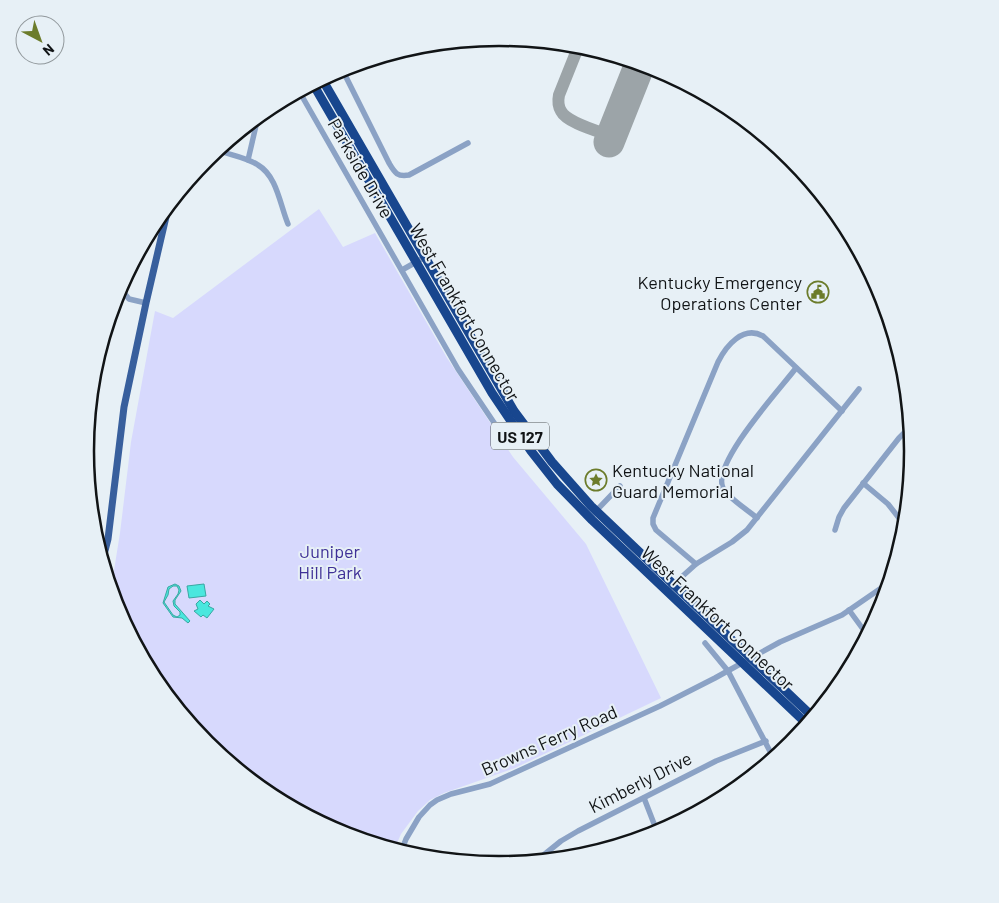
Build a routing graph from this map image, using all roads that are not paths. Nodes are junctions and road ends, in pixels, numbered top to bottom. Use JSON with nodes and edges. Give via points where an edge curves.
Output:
{"nodes":[{"id":1,"x":346,"y":76,"type":"edge"},
{"id":2,"x":326,"y":85,"type":"edge"},
{"id":3,"x":317,"y":90,"type":"edge"},
{"id":4,"x":304,"y":97,"type":"edge"},
{"id":5,"x":255,"y":128,"type":"edge"},
{"id":6,"x":468,"y":143,"type":"dead end"},
{"id":7,"x":226,"y":153,"type":"edge"},
{"id":8,"x":248,"y":160,"type":"junction"},
{"id":9,"x":164,"y":224,"type":"edge"},
{"id":10,"x":288,"y":224,"type":"dead end"},
{"id":11,"x":421,"y":259,"type":"junction"},
{"id":12,"x":402,"y":270,"type":"junction"},
{"id":13,"x":126,"y":295,"type":"edge"},
{"id":14,"x":146,"y":304,"type":"junction"},
{"id":15,"x":796,"y":368,"type":"junction"},
{"id":16,"x":859,"y":389,"type":"dead end"},
{"id":17,"x":842,"y":411,"type":"junction"},
{"id":18,"x":904,"y":433,"type":"edge"},
{"id":19,"x":505,"y":439,"type":"dead end"},
{"id":20,"x":864,"y":483,"type":"junction"},
{"id":21,"x":620,"y":486,"type":"dead end"},
{"id":22,"x":593,"y":514,"type":"junction"},
{"id":23,"x":899,"y":515,"type":"edge"},
{"id":24,"x":757,"y":518,"type":"junction"},
{"id":25,"x":836,"y":530,"type":"dead end"},
{"id":26,"x":104,"y":538,"type":"edge"},
{"id":27,"x":696,"y":564,"type":"junction"},
{"id":28,"x":669,"y":588,"type":"junction"},
{"id":29,"x":881,"y":588,"type":"edge"},
{"id":30,"x":849,"y":610,"type":"junction"},
{"id":31,"x":864,"y":630,"type":"edge"},
{"id":32,"x":705,"y":643,"type":"dead end"},
{"id":33,"x":750,"y":658,"type":"junction"},
{"id":34,"x":742,"y":662,"type":"junction"},
{"id":35,"x":728,"y":671,"type":"junction"},
{"id":36,"x":809,"y":713,"type":"edge"},
{"id":37,"x":803,"y":720,"type":"edge"},
{"id":38,"x":766,"y":742,"type":"junction"},
{"id":39,"x":771,"y":752,"type":"edge"},
{"id":40,"x":644,"y":798,"type":"junction"},
{"id":41,"x":655,"y":826,"type":"edge"},
{"id":42,"x":404,"y":845,"type":"edge"},
{"id":43,"x":546,"y":854,"type":"edge"}],
"edges":[{"from":1,"to":6,"type":"street","via":[[396,174],[409,175]]},
{"from":2,"to":11,"type":"highway","name":"West Frankfort Connector","number":"US 127"},
{"from":3,"to":11,"type":"highway","name":"West Frankfort Connector","number":"US 127"},
{"from":4,"to":12,"type":"street","name":"Parkside Drive"},
{"from":5,"to":8,"type":"street"},
{"from":7,"to":8,"type":"street"},
{"from":8,"to":10,"type":"street","via":[[270,177]]},
{"from":9,"to":14,"type":"main road"},
{"from":11,"to":12,"type":"street"},
{"from":11,"to":22,"type":"highway","name":"West Frankfort Connector","number":"US 127","via":[[515,429],[548,473]]},
{"from":12,"to":19,"type":"street","name":"Parkside Drive","via":[[458,369]]},
{"from":13,"to":14,"type":"street"},
{"from":14,"to":26,"type":"main road","via":[[124,407]]},
{"from":15,"to":17,"type":"street"},
{"from":15,"to":24,"type":"street","via":[[740,439],[722,475],[724,489]]},
{"from":15,"to":27,"type":"street","via":[[756,332],[738,337],[722,356],[653,518],[656,530]]},
{"from":16,"to":17,"type":"street"},
{"from":17,"to":24,"type":"street"},
{"from":18,"to":20,"type":"street"},
{"from":20,"to":23,"type":"street"},
{"from":20,"to":25,"type":"street","via":[[841,512]]},
{"from":21,"to":22,"type":"street"},
{"from":22,"to":28,"type":"highway","name":"West Frankfort Connector","number":"US 127"},
{"from":24,"to":27,"type":"street","via":[[741,536]]},
{"from":27,"to":28,"type":"street"},
{"from":28,"to":33,"type":"highway","name":"West Frankfort Connector","number":"US 127"},
{"from":28,"to":34,"type":"highway","name":"West Frankfort Connector","number":"US 127"},
{"from":29,"to":30,"type":"street","name":"Browns Ferry Road"},
{"from":30,"to":31,"type":"street"},
{"from":30,"to":33,"type":"street","name":"Browns Ferry Road"},
{"from":32,"to":35,"type":"street"},
{"from":33,"to":34,"type":"street","name":"Browns Ferry Road"},
{"from":33,"to":36,"type":"highway","name":"West Frankfort Connector","number":"US 127"},
{"from":34,"to":35,"type":"street","name":"Browns Ferry Road"},
{"from":34,"to":37,"type":"highway","name":"West Frankfort Connector","number":"US 127"},
{"from":35,"to":38,"type":"street"},
{"from":35,"to":42,"type":"street","name":"Browns Ferry Road","via":[[507,777],[437,800],[420,817]]},
{"from":38,"to":39,"type":"street"},
{"from":38,"to":40,"type":"street","name":"Kimberly Drive","via":[[716,761]]},
{"from":40,"to":41,"type":"street"},
{"from":40,"to":43,"type":"street","name":"Kimberly Drive","via":[[569,836]]}]}
